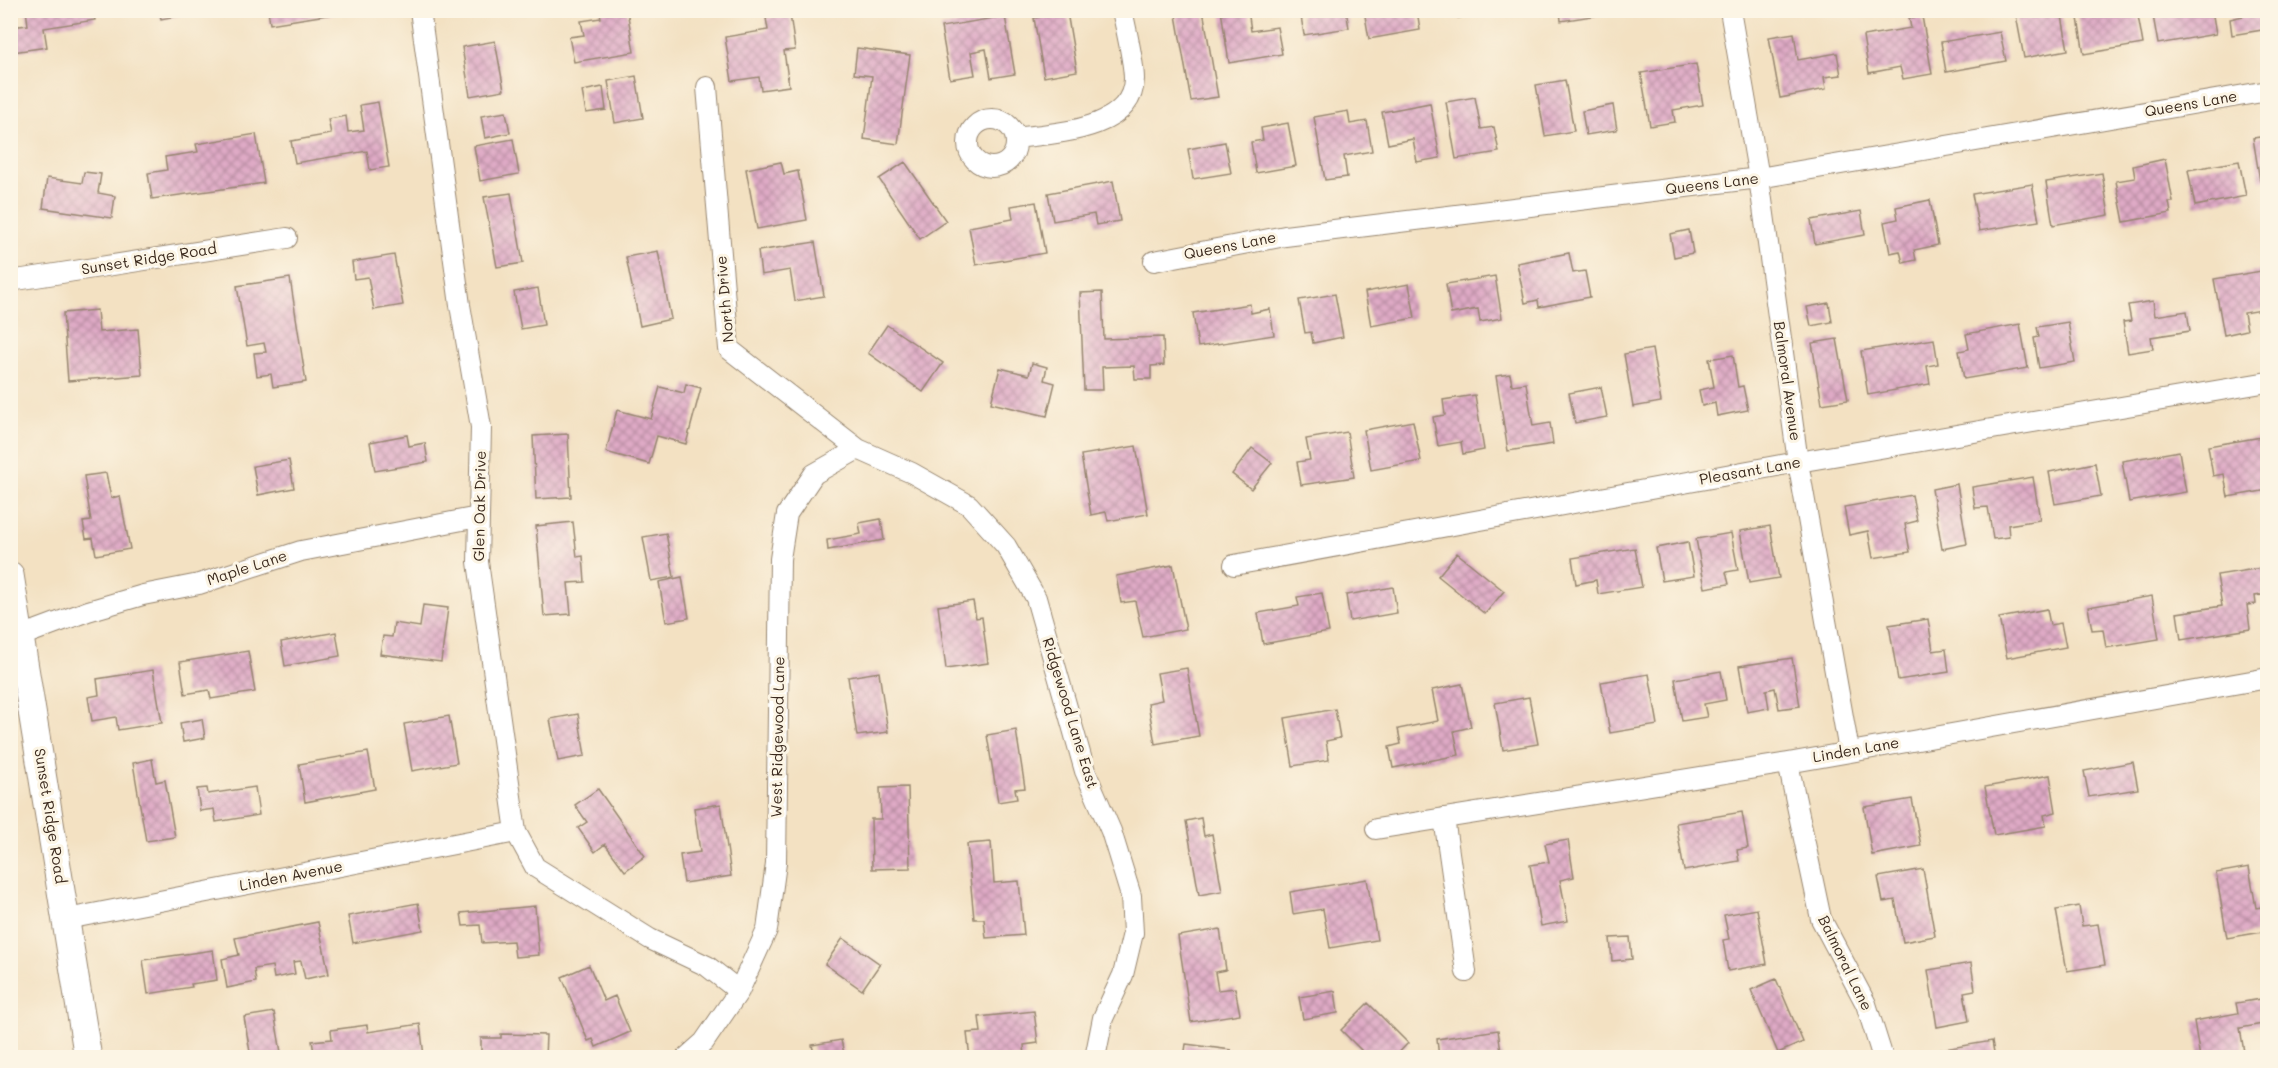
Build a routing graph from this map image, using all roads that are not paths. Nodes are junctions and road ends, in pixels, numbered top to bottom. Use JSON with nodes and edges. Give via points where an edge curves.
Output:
{"nodes":[{"id":1,"x":420,"y":10,"type":"edge"},
{"id":2,"x":1122,"y":10,"type":"edge"},
{"id":3,"x":1730,"y":10,"type":"edge"},
{"id":4,"x":707,"y":87,"type":"dead end"},
{"id":5,"x":2268,"y":91,"type":"edge"},
{"id":6,"x":1016,"y":138,"type":"dead end"},
{"id":7,"x":1759,"y":178,"type":"junction"},
{"id":8,"x":287,"y":238,"type":"dead end"},
{"id":9,"x":1154,"y":261,"type":"dead end"},
{"id":10,"x":10,"y":281,"type":"edge"},
{"id":11,"x":2268,"y":382,"type":"edge"},
{"id":12,"x":858,"y":449,"type":"junction"},
{"id":13,"x":1798,"y":462,"type":"junction"},
{"id":14,"x":478,"y":517,"type":"junction"},
{"id":15,"x":1234,"y":565,"type":"dead end"},
{"id":16,"x":10,"y":574,"type":"edge"},
{"id":17,"x":21,"y":636,"type":"junction"},
{"id":18,"x":2268,"y":678,"type":"edge"},
{"id":19,"x":1849,"y":751,"type":"junction"},
{"id":20,"x":1788,"y":763,"type":"junction"},
{"id":21,"x":1444,"y":818,"type":"junction"},
{"id":22,"x":1376,"y":829,"type":"dead end"},
{"id":23,"x":516,"y":832,"type":"junction"},
{"id":24,"x":67,"y":920,"type":"junction"},
{"id":25,"x":1466,"y":972,"type":"dead end"},
{"id":26,"x":739,"y":991,"type":"junction"},
{"id":27,"x":708,"y":1050,"type":"edge"},
{"id":28,"x":88,"y":1058,"type":"edge"},
{"id":29,"x":686,"y":1058,"type":"edge"},
{"id":30,"x":1095,"y":1058,"type":"edge"},
{"id":31,"x":1883,"y":1058,"type":"edge"}],
"edges":[{"from":1,"to":14,"type":"street","name":"Glen Oak Drive","via":[[460,305],[481,427]]},
{"from":2,"to":6,"type":"street","via":[[1134,80],[1129,98],[1118,113],[1098,124]]},
{"from":3,"to":7,"type":"street","name":"Balmoral Avenue"},
{"from":4,"to":12,"type":"street","name":"North Drive","via":[[729,349]]},
{"from":5,"to":7,"type":"street","name":"Queens Lane"},
{"from":7,"to":9,"type":"street","name":"Queens Lane","via":[[1285,236]]},
{"from":7,"to":13,"type":"street","name":"Balmoral Avenue"},
{"from":8,"to":10,"type":"street","name":"Sunset Ridge Road"},
{"from":11,"to":13,"type":"street","name":"Pleasant Lane"},
{"from":12,"to":26,"type":"street","name":"West Ridgewood Lane","via":[[814,474],[788,514],[780,559],[776,863],[767,930]]},
{"from":12,"to":30,"type":"street","name":"Ridgewood Lane East","via":[[912,472],[969,505],[1006,546],[1036,598],[1085,771],[1111,831],[1131,896],[1133,933],[1123,975],[1103,1018]]},
{"from":13,"to":15,"type":"street","name":"Pleasant Lane"},
{"from":13,"to":19,"type":"street","name":"Balmoral Avenue"},
{"from":14,"to":17,"type":"street","name":"Maple Lane","via":[[301,551],[199,584],[99,608]]},
{"from":14,"to":23,"type":"street","name":"Glen Oak Drive","via":[[478,562]]},
{"from":16,"to":17,"type":"street","name":"Sunset Ridge Road"},
{"from":17,"to":24,"type":"street","name":"Sunset Ridge Road"},
{"from":18,"to":19,"type":"street","name":"Linden Lane"},
{"from":19,"to":20,"type":"street","name":"Linden Lane"},
{"from":20,"to":21,"type":"street","name":"Linden Lane"},
{"from":20,"to":31,"type":"street","name":"Balmoral Lane","via":[[1821,919],[1866,1004]]},
{"from":21,"to":22,"type":"street","name":"Linden Lane"},
{"from":21,"to":25,"type":"street"},
{"from":23,"to":24,"type":"street","name":"Linden Avenue"},
{"from":23,"to":26,"type":"street","name":"Glen Oak Drive","via":[[535,867],[650,939],[707,966]]},
{"from":24,"to":28,"type":"street","name":"Sunset Ridge Road"},
{"from":26,"to":27,"type":"street","name":"West Ridgewood Lane"},
{"from":27,"to":29,"type":"street","name":"West Ridgewood Lane"}]}
